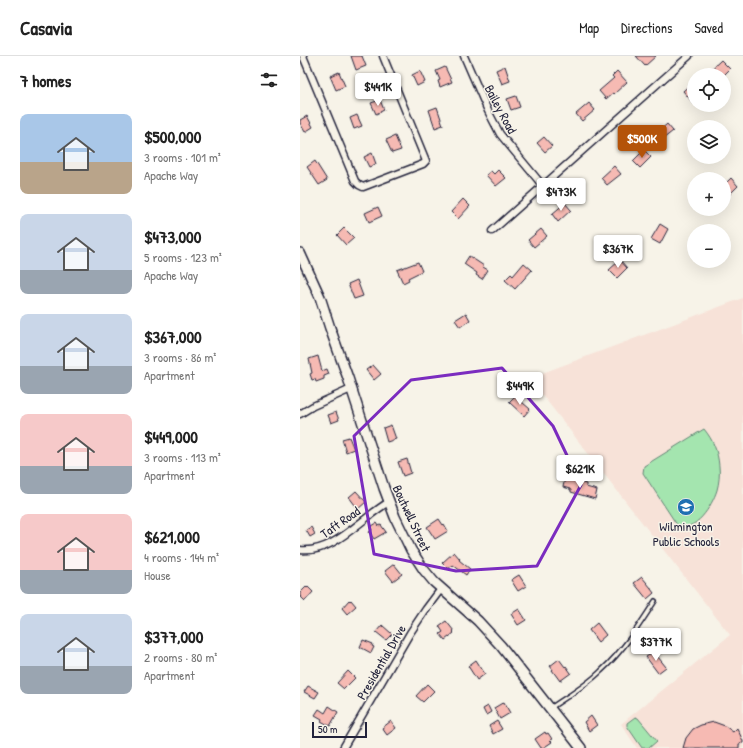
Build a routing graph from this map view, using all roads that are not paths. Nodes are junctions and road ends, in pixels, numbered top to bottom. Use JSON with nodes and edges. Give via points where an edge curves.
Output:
{"nodes":[{"id":1,"x":303,"y":56,"type":"edge"},
{"id":2,"x":383,"y":56,"type":"edge"},
{"id":3,"x":464,"y":56,"type":"edge"},
{"id":4,"x":689,"y":56,"type":"edge"},
{"id":5,"x":543,"y":186,"type":"junction"},
{"id":6,"x":492,"y":231,"type":"dead end"},
{"id":7,"x":300,"y":253,"type":"edge"},
{"id":8,"x":351,"y":389,"type":"junction"},
{"id":9,"x":300,"y":414,"type":"edge"},
{"id":10,"x":389,"y":502,"type":"junction"},
{"id":11,"x":300,"y":550,"type":"edge"},
{"id":12,"x":442,"y":589,"type":"junction"},
{"id":13,"x":655,"y":600,"type":"dead end"},
{"id":14,"x":550,"y":708,"type":"junction"},
{"id":15,"x":343,"y":748,"type":"edge"},
{"id":16,"x":581,"y":748,"type":"edge"}],
"edges":[{"from":1,"to":2,"type":"street","via":[[356,181],[360,186],[366,186],[426,162]]},
{"from":3,"to":5,"type":"street","name":"Bailey Road","via":[[500,134]]},
{"from":4,"to":5,"type":"street"},
{"from":5,"to":6,"type":"street"},
{"from":7,"to":8,"type":"street","name":"Boutwell Street","via":[[320,297]]},
{"from":8,"to":9,"type":"street"},
{"from":8,"to":10,"type":"street","name":"Boutwell Street"},
{"from":10,"to":11,"type":"street","name":"Taft Road","via":[[328,545],[317,549]]},
{"from":10,"to":12,"type":"street","name":"Boutwell Street","via":[[411,550],[429,576]]},
{"from":12,"to":14,"type":"street","name":"Boutwell Street","via":[[488,631]]},
{"from":12,"to":15,"type":"street","name":"Presidential Drive","via":[[423,612]]},
{"from":13,"to":14,"type":"lane","via":[[638,629],[601,672]]},
{"from":14,"to":16,"type":"street","name":"Boutwell Street"}]}
